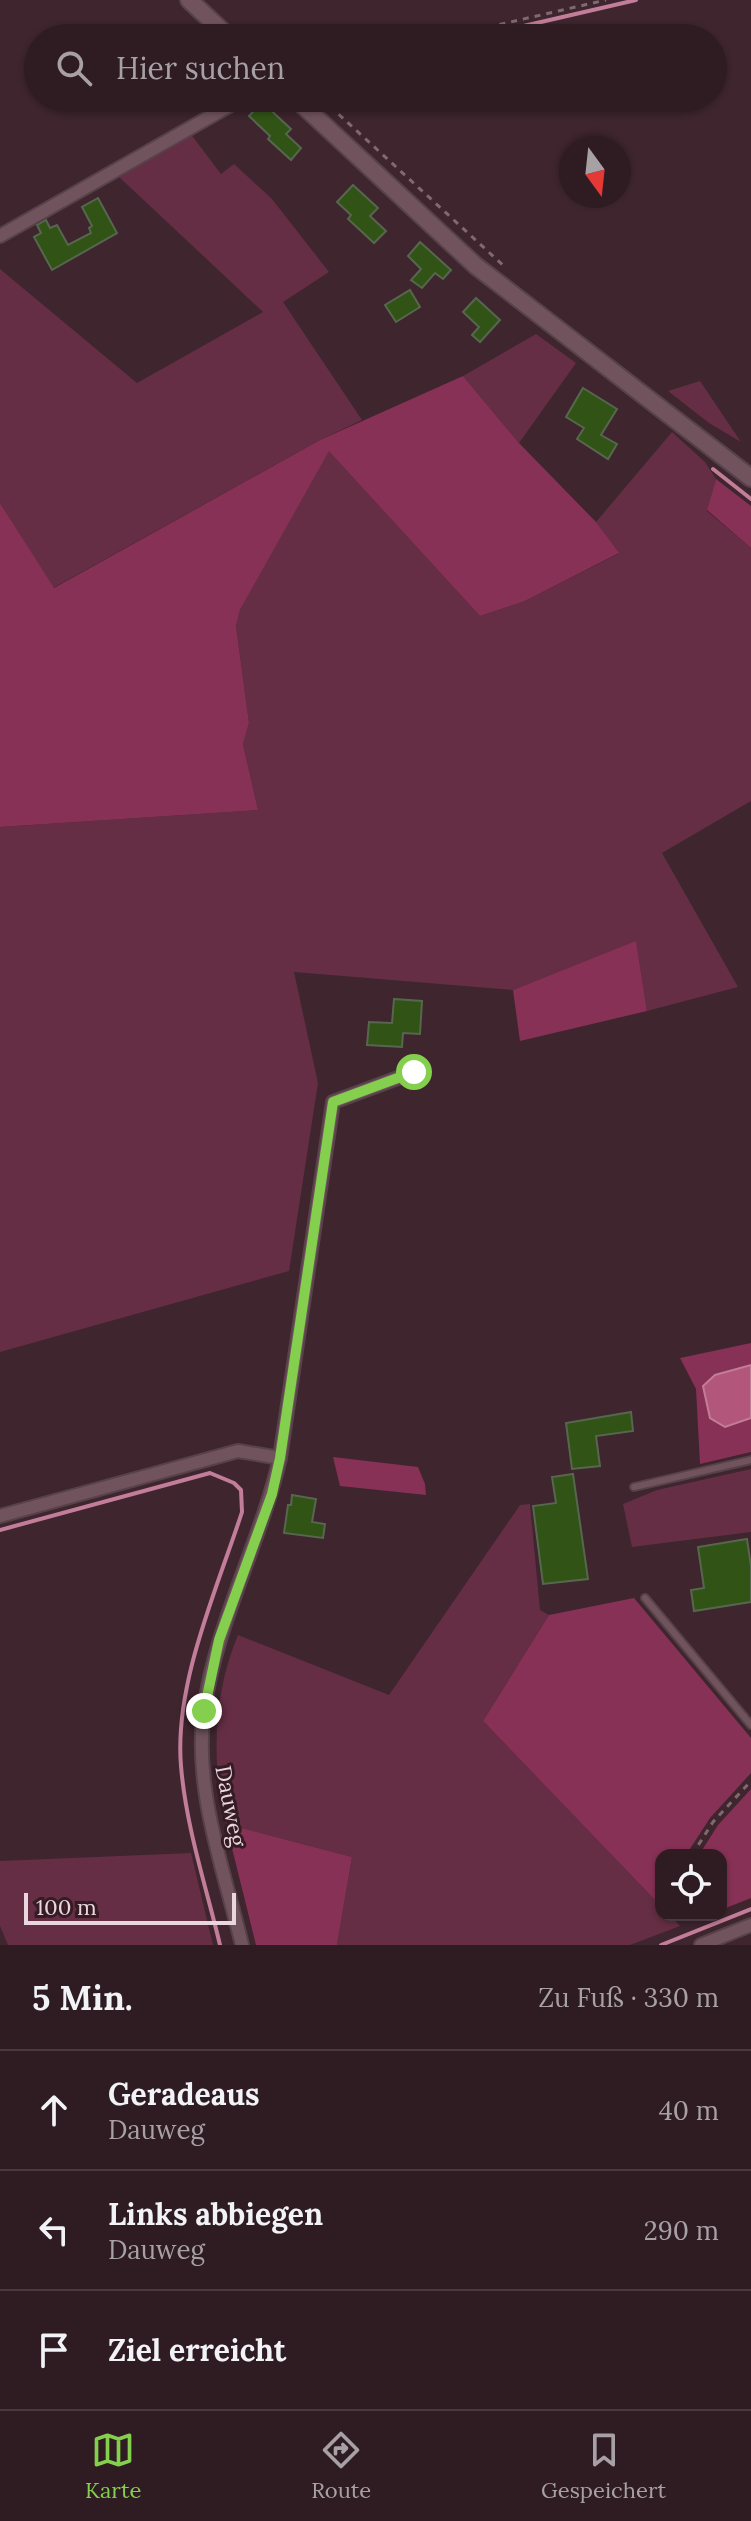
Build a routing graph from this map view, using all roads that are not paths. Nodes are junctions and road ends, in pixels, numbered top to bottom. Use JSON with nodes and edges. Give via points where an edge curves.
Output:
{"nodes":[{"id":1,"x":189,"y":0,"type":"edge"},
{"id":2,"x":215,"y":24,"type":"edge"},
{"id":3,"x":218,"y":112,"type":"edge"},
{"id":4,"x":310,"y":112,"type":"edge"},
{"id":5,"x":0,"y":236,"type":"edge"},
{"id":6,"x":751,"y":478,"type":"edge"},
{"id":7,"x":414,"y":1072,"type":"dead end"},
{"id":8,"x":280,"y":1458,"type":"junction"},
{"id":9,"x":751,"y":1460,"type":"edge"},
{"id":10,"x":634,"y":1487,"type":"dead end"},
{"id":11,"x":0,"y":1516,"type":"edge"},
{"id":12,"x":645,"y":1598,"type":"dead end"},
{"id":13,"x":751,"y":1725,"type":"edge"},
{"id":14,"x":751,"y":1925,"type":"edge"},
{"id":15,"x":242,"y":1945,"type":"edge"},
{"id":16,"x":701,"y":1945,"type":"edge"}],
"edges":[{"from":1,"to":2,"type":"street"},
{"from":3,"to":5,"type":"street"},
{"from":4,"to":6,"type":"street","via":[[476,266]]},
{"from":7,"to":8,"type":"street","name":"Dauweg","via":[[333,1102]]},
{"from":8,"to":11,"type":"street","via":[[238,1451]]},
{"from":8,"to":15,"type":"street","name":"Dauweg","via":[[219,1640],[204,1711],[202,1764]]},
{"from":9,"to":10,"type":"lane"},
{"from":12,"to":13,"type":"lane"},
{"from":14,"to":16,"type":"street"}]}
